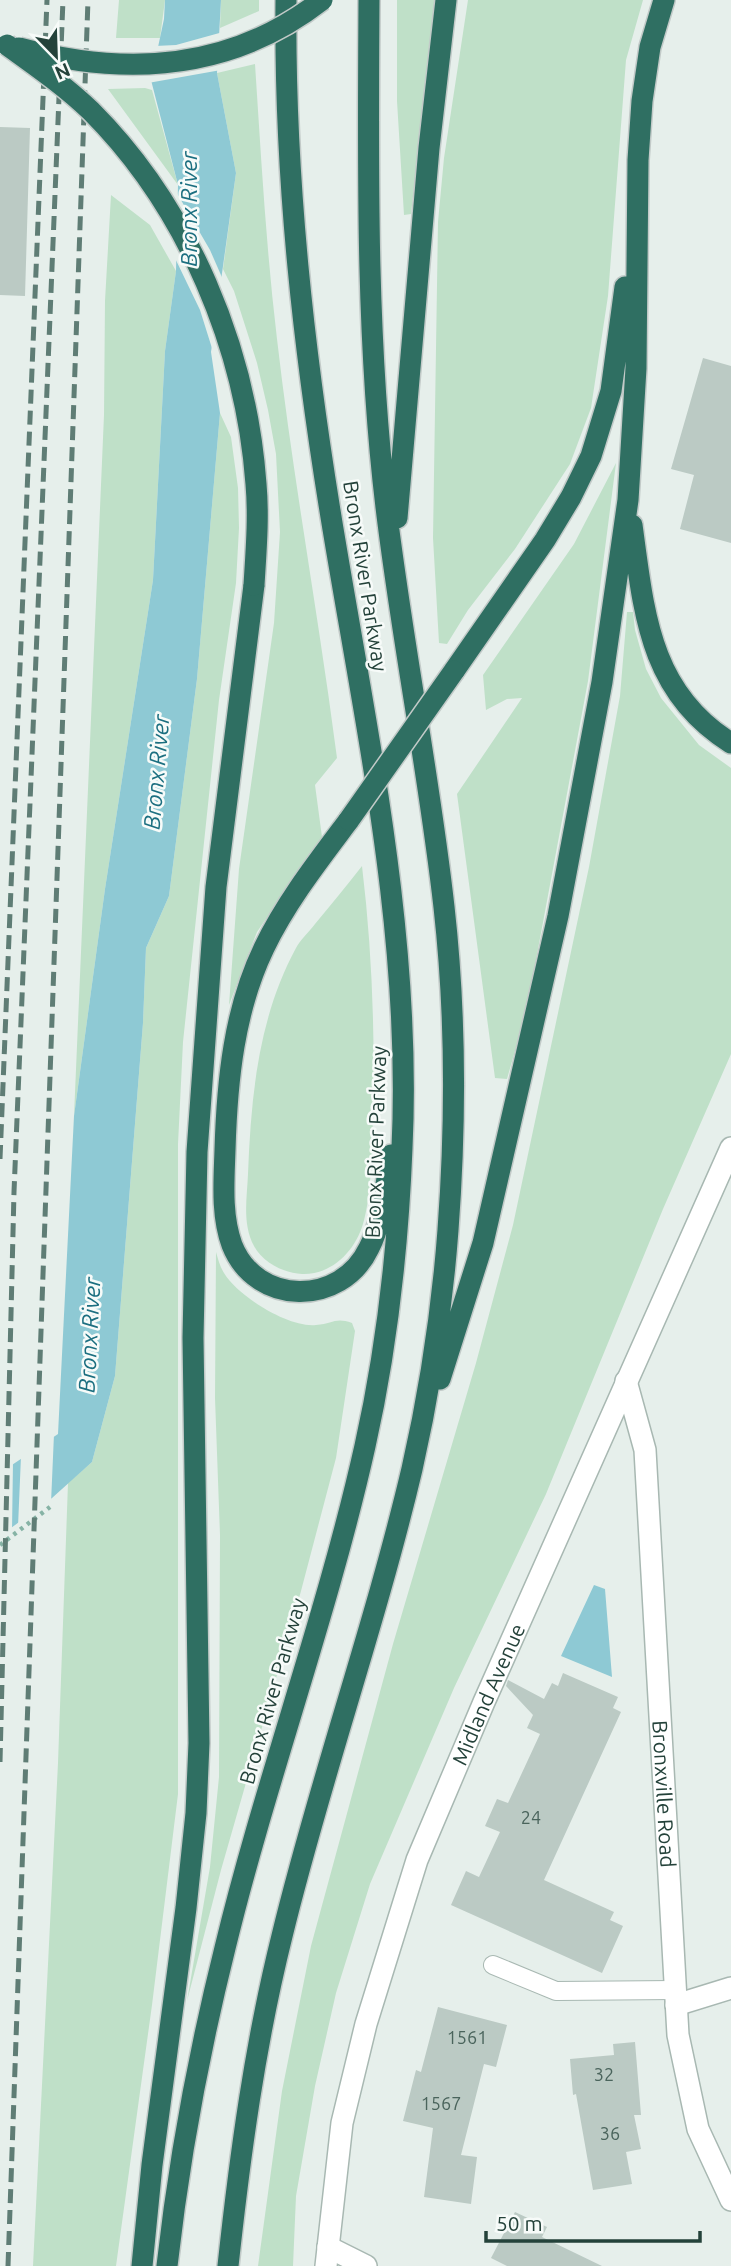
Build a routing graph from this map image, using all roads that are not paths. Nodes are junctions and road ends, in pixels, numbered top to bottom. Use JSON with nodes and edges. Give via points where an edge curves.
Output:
{"nodes":[{"id":1,"x":286,"y":0,"type":"edge"},
{"id":2,"x":322,"y":0,"type":"edge"},
{"id":3,"x":369,"y":0,"type":"edge"},
{"id":4,"x":446,"y":0,"type":"edge"},
{"id":5,"x":664,"y":0,"type":"edge"},
{"id":6,"x":4,"y":43,"type":"edge"},
{"id":7,"x":638,"y":160,"type":"junction"},
{"id":8,"x":628,"y":500,"type":"junction"},
{"id":9,"x":393,"y":565,"type":"junction"},
{"id":10,"x":731,"y":743,"type":"edge"},
{"id":11,"x":404,"y":1088,"type":"junction"},
{"id":12,"x":731,"y":1148,"type":"edge"},
{"id":13,"x":626,"y":1381,"type":"junction"},
{"id":14,"x":412,"y":1468,"type":"junction"},
{"id":15,"x":493,"y":1965,"type":"dead end"},
{"id":16,"x":731,"y":1988,"type":"edge"},
{"id":17,"x":676,"y":1997,"type":"junction"},
{"id":18,"x":731,"y":2200,"type":"edge"},
{"id":19,"x":327,"y":2256,"type":"edge"},
{"id":20,"x":142,"y":2266,"type":"edge"},
{"id":21,"x":167,"y":2266,"type":"edge"},
{"id":22,"x":228,"y":2266,"type":"edge"},
{"id":23,"x":366,"y":2266,"type":"edge"}],
"edges":[{"from":1,"to":11,"type":"highway","name":"Bronx River Parkway","via":[[286,110],[297,266],[316,423],[392,897]]},
{"from":2,"to":6,"type":"highway","bridge":true,"via":[[239,47],[166,63],[90,64]]},
{"from":3,"to":9,"type":"highway","name":"Bronx River Parkway","via":[[373,332]]},
{"from":4,"to":9,"type":"highway"},
{"from":5,"to":7,"type":"highway","via":[[645,72]]},
{"from":6,"to":20,"type":"highway","bridge":true,"via":[[65,87],[114,137],[179,230],[215,303],[238,374],[257,507],[254,585],[216,887],[197,1140],[192,1338],[199,1743],[196,1813]]},
{"from":7,"to":8,"type":"highway","via":[[637,343]]},
{"from":7,"to":11,"type":"highway","bridge":true,"via":[[620,341],[611,391],[582,476],[559,519],[285,911],[246,995],[233,1046],[225,1126],[225,1210],[233,1247],[255,1276],[276,1289],[312,1292],[335,1284],[363,1260],[379,1215]]},
{"from":8,"to":10,"type":"highway","via":[[645,613],[657,656],[688,707]]},
{"from":8,"to":14,"type":"highway","via":[[600,696],[545,976],[483,1242]]},
{"from":9,"to":14,"type":"highway","name":"Bronx River Parkway","via":[[438,856],[453,1032],[453,1144],[445,1273]]},
{"from":11,"to":21,"type":"highway","name":"Bronx River Parkway","via":[[396,1246],[376,1395],[340,1545],[225,1945],[202,2046]]},
{"from":12,"to":13,"type":"street","name":"Midland Avenue"},
{"from":13,"to":17,"type":"street","name":"Bronxville Road","via":[[645,1450]]},
{"from":13,"to":19,"type":"street","name":"Midland Avenue","via":[[417,1860],[366,2024],[342,2123]]},
{"from":14,"to":22,"type":"highway","name":"Bronx River Parkway","via":[[270,1986],[243,2139]]},
{"from":15,"to":17,"type":"lane","via":[[556,1991]]},
{"from":16,"to":17,"type":"street"},
{"from":17,"to":18,"type":"street","name":"Bronxville Road","via":[[678,2035],[698,2129]]},
{"from":19,"to":23,"type":"street"}]}
